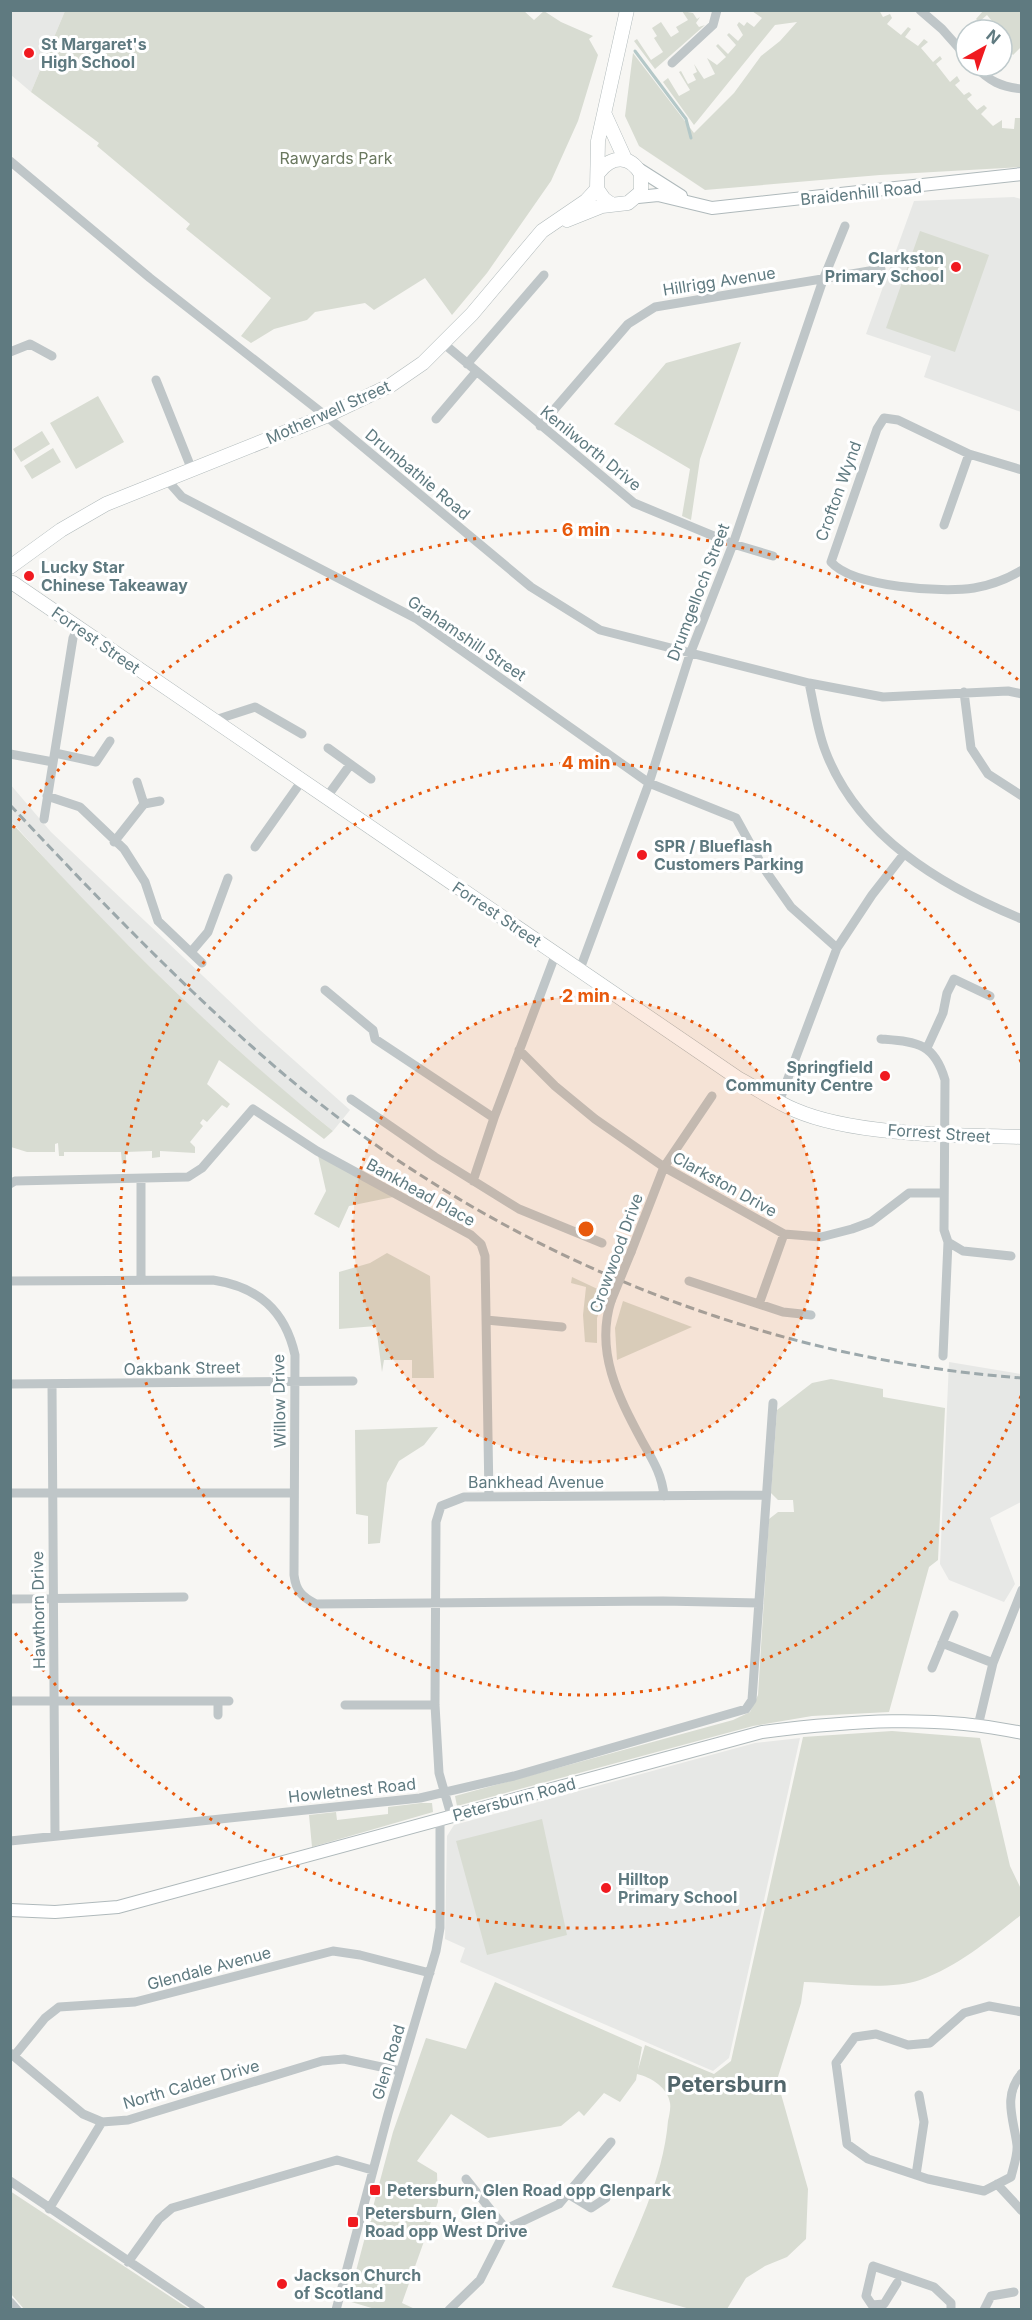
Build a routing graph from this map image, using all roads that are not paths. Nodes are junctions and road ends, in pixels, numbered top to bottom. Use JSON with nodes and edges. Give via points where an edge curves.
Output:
{"nodes":[{"id":1,"x":627,"y":10,"type":"edge"},
{"id":2,"x":717,"y":10,"type":"edge"},
{"id":3,"x":920,"y":10,"type":"edge"},
{"id":4,"x":954,"y":42,"type":"edge"},
{"id":5,"x":672,"y":63,"type":"dead end"},
{"id":6,"x":985,"y":78,"type":"edge"},
{"id":7,"x":1022,"y":89,"type":"edge"},
{"id":8,"x":605,"y":115,"type":"junction"},
{"id":9,"x":625,"y":159,"type":"junction"},
{"id":10,"x":10,"y":161,"type":"edge"},
{"id":11,"x":638,"y":168,"type":"junction"},
{"id":12,"x":599,"y":171,"type":"junction"},
{"id":13,"x":1022,"y":174,"type":"edge"},
{"id":14,"x":597,"y":189,"type":"junction"},
{"id":15,"x":638,"y":197,"type":"junction"},
{"id":16,"x":611,"y":204,"type":"junction"},
{"id":17,"x":701,"y":206,"type":"junction"},
{"id":18,"x":845,"y":226,"type":"dead end"},
{"id":19,"x":542,"y":231,"type":"junction"},
{"id":20,"x":881,"y":269,"type":"dead end"},
{"id":21,"x":544,"y":275,"type":"dead end"},
{"id":22,"x":823,"y":280,"type":"junction"},
{"id":23,"x":443,"y":343,"type":"junction"},
{"id":24,"x":10,"y":352,"type":"edge"},
{"id":25,"x":52,"y":356,"type":"dead end"},
{"id":26,"x":467,"y":364,"type":"junction"},
{"id":27,"x":476,"y":372,"type":"junction"},
{"id":28,"x":156,"y":380,"type":"dead end"},
{"id":29,"x":326,"y":416,"type":"junction"},
{"id":30,"x":436,"y":419,"type":"dead end"},
{"id":31,"x":540,"y":426,"type":"junction"},
{"id":32,"x":969,"y":454,"type":"junction"},
{"id":33,"x":1022,"y":470,"type":"edge"},
{"id":34,"x":192,"y":471,"type":"junction"},
{"id":35,"x":167,"y":480,"type":"junction"},
{"id":36,"x":944,"y":525,"type":"dead end"},
{"id":37,"x":733,"y":544,"type":"junction"},
{"id":38,"x":773,"y":556,"type":"dead end"},
{"id":39,"x":10,"y":567,"type":"edge"},
{"id":40,"x":1022,"y":570,"type":"edge"},
{"id":41,"x":12,"y":585,"type":"edge"},
{"id":42,"x":78,"y":627,"type":"junction"},
{"id":43,"x":690,"y":654,"type":"junction"},
{"id":44,"x":809,"y":683,"type":"junction"},
{"id":45,"x":964,"y":692,"type":"junction"},
{"id":46,"x":1022,"y":694,"type":"edge"},
{"id":47,"x":212,"y":721,"type":"junction"},
{"id":48,"x":302,"y":734,"type":"dead end"},
{"id":49,"x":110,"y":741,"type":"dead end"},
{"id":50,"x":328,"y":748,"type":"dead end"},
{"id":51,"x":10,"y":754,"type":"edge"},
{"id":52,"x":54,"y":758,"type":"junction"},
{"id":53,"x":350,"y":765,"type":"junction"},
{"id":54,"x":371,"y":779,"type":"dead end"},
{"id":55,"x":137,"y":782,"type":"dead end"},
{"id":56,"x":301,"y":782,"type":"junction"},
{"id":57,"x":649,"y":783,"type":"junction"},
{"id":58,"x":47,"y":796,"type":"junction"},
{"id":59,"x":1022,"y":796,"type":"edge"},
{"id":60,"x":326,"y":798,"type":"junction"},
{"id":61,"x":160,"y":801,"type":"dead end"},
{"id":62,"x":144,"y":804,"type":"junction"},
{"id":63,"x":44,"y":819,"type":"dead end"},
{"id":64,"x":114,"y":842,"type":"junction"},
{"id":65,"x":255,"y":847,"type":"dead end"},
{"id":66,"x":904,"y":854,"type":"junction"},
{"id":67,"x":228,"y":878,"type":"dead end"},
{"id":68,"x":1022,"y":919,"type":"edge"},
{"id":69,"x":837,"y":948,"type":"junction"},
{"id":70,"x":191,"y":952,"type":"junction"},
{"id":71,"x":556,"y":952,"type":"junction"},
{"id":72,"x":202,"y":963,"type":"dead end"},
{"id":73,"x":580,"y":969,"type":"junction"},
{"id":74,"x":325,"y":990,"type":"dead end"},
{"id":75,"x":990,"y":996,"type":"dead end"},
{"id":76,"x":881,"y":1040,"type":"dead end"},
{"id":77,"x":927,"y":1048,"type":"junction"},
{"id":78,"x":519,"y":1050,"type":"junction"},
{"id":79,"x":712,"y":1096,"type":"dead end"},
{"id":80,"x":351,"y":1098,"type":"dead end"},
{"id":81,"x":779,"y":1102,"type":"junction"},
{"id":82,"x":494,"y":1118,"type":"junction"},
{"id":83,"x":946,"y":1134,"type":"junction"},
{"id":84,"x":1022,"y":1137,"type":"edge"},
{"id":85,"x":664,"y":1167,"type":"junction"},
{"id":86,"x":141,"y":1179,"type":"junction"},
{"id":87,"x":473,"y":1181,"type":"junction"},
{"id":88,"x":10,"y":1184,"type":"edge"},
{"id":89,"x":945,"y":1192,"type":"junction"},
{"id":90,"x":784,"y":1233,"type":"junction"},
{"id":91,"x":948,"y":1242,"type":"junction"},
{"id":92,"x":603,"y":1244,"type":"dead end"},
{"id":93,"x":1011,"y":1256,"type":"dead end"},
{"id":94,"x":141,"y":1280,"type":"junction"},
{"id":95,"x":10,"y":1281,"type":"edge"},
{"id":96,"x":689,"y":1281,"type":"dead end"},
{"id":97,"x":759,"y":1304,"type":"junction"},
{"id":98,"x":811,"y":1315,"type":"dead end"},
{"id":99,"x":486,"y":1320,"type":"junction"},
{"id":100,"x":562,"y":1327,"type":"dead end"},
{"id":101,"x":943,"y":1356,"type":"dead end"},
{"id":102,"x":353,"y":1381,"type":"dead end"},
{"id":103,"x":297,"y":1382,"type":"junction"},
{"id":104,"x":10,"y":1384,"type":"edge"},
{"id":105,"x":52,"y":1385,"type":"junction"},
{"id":106,"x":773,"y":1403,"type":"dead end"},
{"id":107,"x":52,"y":1492,"type":"junction"},
{"id":108,"x":10,"y":1493,"type":"edge"},
{"id":109,"x":293,"y":1493,"type":"junction"},
{"id":110,"x":765,"y":1495,"type":"junction"},
{"id":111,"x":664,"y":1496,"type":"junction"},
{"id":112,"x":489,"y":1497,"type":"junction"},
{"id":113,"x":1022,"y":1590,"type":"edge"},
{"id":114,"x":184,"y":1597,"type":"dead end"},
{"id":115,"x":53,"y":1598,"type":"junction"},
{"id":116,"x":10,"y":1599,"type":"edge"},
{"id":117,"x":759,"y":1603,"type":"junction"},
{"id":118,"x":434,"y":1605,"type":"junction"},
{"id":119,"x":954,"y":1615,"type":"dead end"},
{"id":120,"x":942,"y":1643,"type":"junction"},
{"id":121,"x":993,"y":1663,"type":"junction"},
{"id":122,"x":932,"y":1668,"type":"dead end"},
{"id":123,"x":10,"y":1701,"type":"edge"},
{"id":124,"x":54,"y":1701,"type":"junction"},
{"id":125,"x":218,"y":1701,"type":"junction"},
{"id":126,"x":229,"y":1701,"type":"dead end"},
{"id":127,"x":345,"y":1705,"type":"dead end"},
{"id":128,"x":435,"y":1705,"type":"junction"},
{"id":129,"x":218,"y":1715,"type":"dead end"},
{"id":130,"x":978,"y":1726,"type":"junction"},
{"id":131,"x":1022,"y":1733,"type":"edge"},
{"id":132,"x":443,"y":1791,"type":"junction"},
{"id":133,"x":445,"y":1817,"type":"junction"},
{"id":134,"x":55,"y":1836,"type":"junction"},
{"id":135,"x":10,"y":1841,"type":"edge"},
{"id":136,"x":10,"y":1910,"type":"edge"},
{"id":137,"x":430,"y":1973,"type":"junction"},
{"id":138,"x":1022,"y":2012,"type":"edge"},
{"id":139,"x":12,"y":2055,"type":"edge"},
{"id":140,"x":400,"y":2071,"type":"junction"},
{"id":141,"x":1022,"y":2073,"type":"edge"},
{"id":142,"x":919,"y":2095,"type":"dead end"},
{"id":143,"x":102,"y":2122,"type":"junction"},
{"id":144,"x":611,"y":2142,"type":"dead end"},
{"id":145,"x":372,"y":2170,"type":"junction"},
{"id":146,"x":916,"y":2175,"type":"junction"},
{"id":147,"x":466,"y":2179,"type":"dead end"},
{"id":148,"x":10,"y":2181,"type":"edge"},
{"id":149,"x":997,"y":2184,"type":"junction"},
{"id":150,"x":568,"y":2194,"type":"junction"},
{"id":151,"x":606,"y":2198,"type":"dead end"},
{"id":152,"x":49,"y":2209,"type":"junction"},
{"id":153,"x":1022,"y":2211,"type":"edge"},
{"id":154,"x":506,"y":2229,"type":"junction"},
{"id":155,"x":128,"y":2262,"type":"junction"},
{"id":156,"x":897,"y":2283,"type":"dead end"},
{"id":157,"x":1014,"y":2292,"type":"dead end"},
{"id":158,"x":10,"y":2302,"type":"edge"},
{"id":159,"x":17,"y":2310,"type":"edge"},
{"id":160,"x":201,"y":2310,"type":"edge"},
{"id":161,"x":336,"y":2310,"type":"edge"},
{"id":162,"x":449,"y":2310,"type":"edge"},
{"id":163,"x":951,"y":2310,"type":"edge"},
{"id":164,"x":984,"y":2310,"type":"edge"}],
"edges":[{"from":1,"to":8,"type":"main road"},
{"from":2,"to":5,"type":"street","via":[[713,25]]},
{"from":3,"to":4,"type":"street"},
{"from":6,"to":7,"type":"street","via":[[1005,88]]},
{"from":8,"to":9,"type":"main road"},
{"from":8,"to":12,"type":"main road","via":[[598,141]]},
{"from":9,"to":11,"type":"main road"},
{"from":9,"to":12,"type":"main road","via":[[609,162]]},
{"from":10,"to":29,"type":"street","name":"Drumbathie Road","via":[[150,278]]},
{"from":11,"to":15,"type":"main road","via":[[643,180]]},
{"from":11,"to":17,"type":"main road"},
{"from":12,"to":14,"type":"main road"},
{"from":13,"to":17,"type":"main road","name":"Braidenhill Road","via":[[712,208]]},
{"from":14,"to":16,"type":"main road"},
{"from":14,"to":19,"type":"main road","name":"Motherwell Street"},
{"from":15,"to":16,"type":"main road","via":[[621,205]]},
{"from":15,"to":17,"type":"main road","name":"Braidenhill Road","via":[[658,195]]},
{"from":16,"to":19,"type":"main road"},
{"from":18,"to":22,"type":"street","name":"Drumgelloch Street"},
{"from":19,"to":23,"type":"main road","name":"Motherwell Street"},
{"from":20,"to":22,"type":"street","name":"Hillrigg Avenue"},
{"from":21,"to":26,"type":"street"},
{"from":22,"to":31,"type":"street","name":"Hillrigg Avenue","via":[[655,307],[640,314]]},
{"from":22,"to":37,"type":"street","name":"Drumgelloch Street"},
{"from":23,"to":26,"type":"street","name":"Kenilworth Drive"},
{"from":23,"to":29,"type":"main road","name":"Motherwell Street","via":[[391,385]]},
{"from":24,"to":25,"type":"street","via":[[30,344]]},
{"from":26,"to":27,"type":"street","name":"Kenilworth Drive"},
{"from":27,"to":30,"type":"street"},
{"from":27,"to":31,"type":"street","name":"Kenilworth Drive"},
{"from":28,"to":34,"type":"street"},
{"from":29,"to":34,"type":"main road","name":"Motherwell Street"},
{"from":29,"to":43,"type":"street","name":"Drumbathie Road","via":[[531,587],[600,630]]},
{"from":31,"to":37,"type":"street","name":"Kenilworth Drive","via":[[634,503]]},
{"from":32,"to":33,"type":"street","name":"Crofton Wynd"},
{"from":32,"to":36,"type":"street"},
{"from":32,"to":40,"type":"street","name":"Crofton Wynd","via":[[898,420],[884,418],[831,561],[849,575],[929,589],[972,589]]},
{"from":34,"to":35,"type":"main road","name":"Motherwell Street"},
{"from":35,"to":39,"type":"main road","name":"Motherwell Street","via":[[91,511]]},
{"from":35,"to":57,"type":"street","name":"Grahamshill Street","via":[[182,497],[417,619]]},
{"from":37,"to":38,"type":"street","name":"Kenilworth Drive"},
{"from":37,"to":43,"type":"street","name":"Drumgelloch Street"},
{"from":39,"to":41,"type":"main road","via":[[14,574]]},
{"from":41,"to":42,"type":"main road","name":"Forrest Street"},
{"from":42,"to":47,"type":"main road","name":"Forrest Street"},
{"from":42,"to":52,"type":"street"},
{"from":43,"to":44,"type":"street","name":"Drumbathie Road"},
{"from":43,"to":57,"type":"street","name":"Drumgelloch Street"},
{"from":44,"to":45,"type":"street","name":"Drumbathie Road","via":[[883,697]]},
{"from":44,"to":66,"type":"street","via":[[824,748],[836,775],[856,806]]},
{"from":45,"to":46,"type":"street","name":"Drumbathie Road"},
{"from":45,"to":59,"type":"street","via":[[971,748],[987,774]]},
{"from":47,"to":48,"type":"street","via":[[255,707]]},
{"from":47,"to":56,"type":"main road","name":"Forrest Street"},
{"from":49,"to":52,"type":"street","via":[[96,762]]},
{"from":50,"to":53,"type":"street"},
{"from":51,"to":52,"type":"street"},
{"from":52,"to":58,"type":"street"},
{"from":53,"to":54,"type":"street"},
{"from":53,"to":60,"type":"street"},
{"from":55,"to":62,"type":"street"},
{"from":56,"to":60,"type":"main road","name":"Forrest Street"},
{"from":56,"to":65,"type":"street"},
{"from":57,"to":69,"type":"street","name":"Grahamshill Street","via":[[736,818],[791,907]]},
{"from":57,"to":73,"type":"street","name":"Drumgelloch Street"},
{"from":58,"to":63,"type":"street"},
{"from":58,"to":64,"type":"street","via":[[80,807]]},
{"from":60,"to":71,"type":"main road","name":"Forrest Street"},
{"from":61,"to":62,"type":"street"},
{"from":62,"to":64,"type":"street"},
{"from":64,"to":70,"type":"street","via":[[124,849],[145,882],[158,921]]},
{"from":66,"to":68,"type":"street","via":[[954,888]]},
{"from":66,"to":69,"type":"street"},
{"from":67,"to":70,"type":"street","via":[[208,932]]},
{"from":69,"to":81,"type":"street"},
{"from":70,"to":72,"type":"street"},
{"from":71,"to":73,"type":"main road","name":"Forrest Street"},
{"from":71,"to":78,"type":"street"},
{"from":73,"to":81,"type":"main road","name":"Forrest Street"},
{"from":74,"to":82,"type":"street","via":[[373,1030],[375,1039]]},
{"from":75,"to":77,"type":"street","via":[[954,979],[944,1013]]},
{"from":76,"to":77,"type":"street","via":[[912,1042]]},
{"from":77,"to":83,"type":"street","via":[[936,1057],[945,1080]]},
{"from":78,"to":82,"type":"street"},
{"from":78,"to":85,"type":"street","name":"Clarkston Drive","via":[[595,1119]]},
{"from":79,"to":85,"type":"street","name":"Crowwood Drive"},
{"from":80,"to":87,"type":"street"},
{"from":81,"to":83,"type":"main road","name":"Forrest Street","via":[[826,1120]]},
{"from":82,"to":87,"type":"street"},
{"from":83,"to":84,"type":"main road","name":"Forrest Street"},
{"from":83,"to":89,"type":"street"},
{"from":85,"to":90,"type":"street","name":"Clarkston Drive"},
{"from":85,"to":111,"type":"street","name":"Crowwood Drive","bridge":true,"via":[[605,1325],[609,1369],[619,1397],[660,1474]]},
{"from":86,"to":88,"type":"street"},
{"from":86,"to":94,"type":"street"},
{"from":86,"to":99,"type":"street","name":"Bankhead Place","via":[[188,1177],[201,1168],[253,1109],[317,1151],[477,1239],[485,1256]]},
{"from":87,"to":92,"type":"street","via":[[519,1209]]},
{"from":89,"to":90,"type":"street","name":"Clarkston Drive","via":[[909,1193],[871,1222],[821,1237]]},
{"from":89,"to":91,"type":"street","via":[[944,1230]]},
{"from":90,"to":97,"type":"street"},
{"from":91,"to":93,"type":"street","via":[[963,1251]]},
{"from":91,"to":101,"type":"street"},
{"from":94,"to":95,"type":"street","name":"Willow Drive"},
{"from":94,"to":103,"type":"street","name":"Willow Drive","via":[[213,1280],[237,1284],[263,1298],[291,1334]]},
{"from":96,"to":97,"type":"street"},
{"from":97,"to":98,"type":"street"},
{"from":99,"to":100,"type":"street"},
{"from":99,"to":112,"type":"street","name":"Bankhead Place"},
{"from":102,"to":103,"type":"street","name":"Oakbank Street"},
{"from":103,"to":105,"type":"street","name":"Oakbank Street"},
{"from":103,"to":109,"type":"street","name":"Willow Drive"},
{"from":104,"to":105,"type":"street","name":"Oakbank Street"},
{"from":105,"to":107,"type":"street","name":"Hawthorn Drive"},
{"from":106,"to":110,"type":"street"},
{"from":107,"to":108,"type":"street"},
{"from":107,"to":109,"type":"street"},
{"from":107,"to":115,"type":"street","name":"Hawthorn Drive"},
{"from":109,"to":118,"type":"street","name":"Willow Drive","via":[[294,1575],[296,1588],[303,1597],[316,1604]]},
{"from":110,"to":111,"type":"street","name":"Bankhead Avenue"},
{"from":110,"to":117,"type":"street"},
{"from":111,"to":112,"type":"street","name":"Bankhead Avenue"},
{"from":112,"to":118,"type":"street","name":"Bankhead Avenue","via":[[455,1498],[441,1506],[437,1514]]},
{"from":113,"to":121,"type":"street"},
{"from":114,"to":115,"type":"street"},
{"from":115,"to":116,"type":"street"},
{"from":115,"to":124,"type":"street","name":"Hawthorn Drive"},
{"from":117,"to":118,"type":"street","name":"Willow Drive"},
{"from":117,"to":132,"type":"street","name":"Howletnest Road","via":[[752,1700],[746,1709],[514,1776]]},
{"from":118,"to":128,"type":"street","name":"Bankhead Avenue"},
{"from":119,"to":120,"type":"street"},
{"from":120,"to":121,"type":"street"},
{"from":120,"to":122,"type":"street"},
{"from":121,"to":130,"type":"street"},
{"from":123,"to":124,"type":"street"},
{"from":124,"to":125,"type":"street"},
{"from":124,"to":134,"type":"street","name":"Hawthorn Drive"},
{"from":125,"to":126,"type":"street"},
{"from":125,"to":129,"type":"street"},
{"from":127,"to":128,"type":"street"},
{"from":128,"to":132,"type":"street","name":"Bankhead Avenue"},
{"from":130,"to":131,"type":"main road","name":"Petersburn Road"},
{"from":130,"to":133,"type":"main road","name":"Petersburn Road","via":[[852,1721],[762,1732]]},
{"from":132,"to":133,"type":"street","name":"Bankhead Avenue"},
{"from":132,"to":134,"type":"street","name":"Howletnest Road","via":[[420,1798]]},
{"from":133,"to":136,"type":"main road","name":"Petersburn Road","via":[[118,1907],[55,1912]]},
{"from":133,"to":137,"type":"street","name":"Glen Road","via":[[440,1928]]},
{"from":134,"to":135,"type":"street","name":"Howletnest Road"},
{"from":137,"to":139,"type":"street","name":"Glendale Avenue","via":[[333,1951],[135,2002],[59,2007]]},
{"from":137,"to":140,"type":"street","name":"Glen Road"},
{"from":138,"to":146,"type":"street","via":[[989,2006],[964,2013],[930,2043],[908,2045],[876,2034],[855,2037],[836,2063],[847,2144],[868,2159]]},
{"from":139,"to":143,"type":"street","via":[[83,2114]]},
{"from":140,"to":143,"type":"street","name":"North Calder Drive","via":[[344,2059],[322,2061],[128,2120]]},
{"from":140,"to":145,"type":"street","name":"Glen Road"},
{"from":141,"to":149,"type":"street","via":[[1009,2107],[1018,2148],[1011,2177]]},
{"from":142,"to":146,"type":"street","via":[[924,2122]]},
{"from":143,"to":152,"type":"street"},
{"from":144,"to":150,"type":"street"},
{"from":145,"to":155,"type":"street","via":[[337,2160],[171,2208]]},
{"from":145,"to":161,"type":"street","name":"Glen Road"},
{"from":146,"to":149,"type":"street","via":[[984,2191]]},
{"from":147,"to":154,"type":"street"},
{"from":148,"to":152,"type":"street"},
{"from":149,"to":153,"type":"street"},
{"from":150,"to":151,"type":"street","via":[[591,2208]]},
{"from":150,"to":154,"type":"street","via":[[559,2204]]},
{"from":152,"to":155,"type":"street"},
{"from":154,"to":162,"type":"street","via":[[480,2280]]},
{"from":155,"to":160,"type":"street"},
{"from":156,"to":163,"type":"street","via":[[884,2304],[872,2305],[866,2296],[873,2266],[934,2286],[951,2303]]},
{"from":157,"to":164,"type":"street","via":[[991,2296]]},
{"from":158,"to":159,"type":"street"}]}
